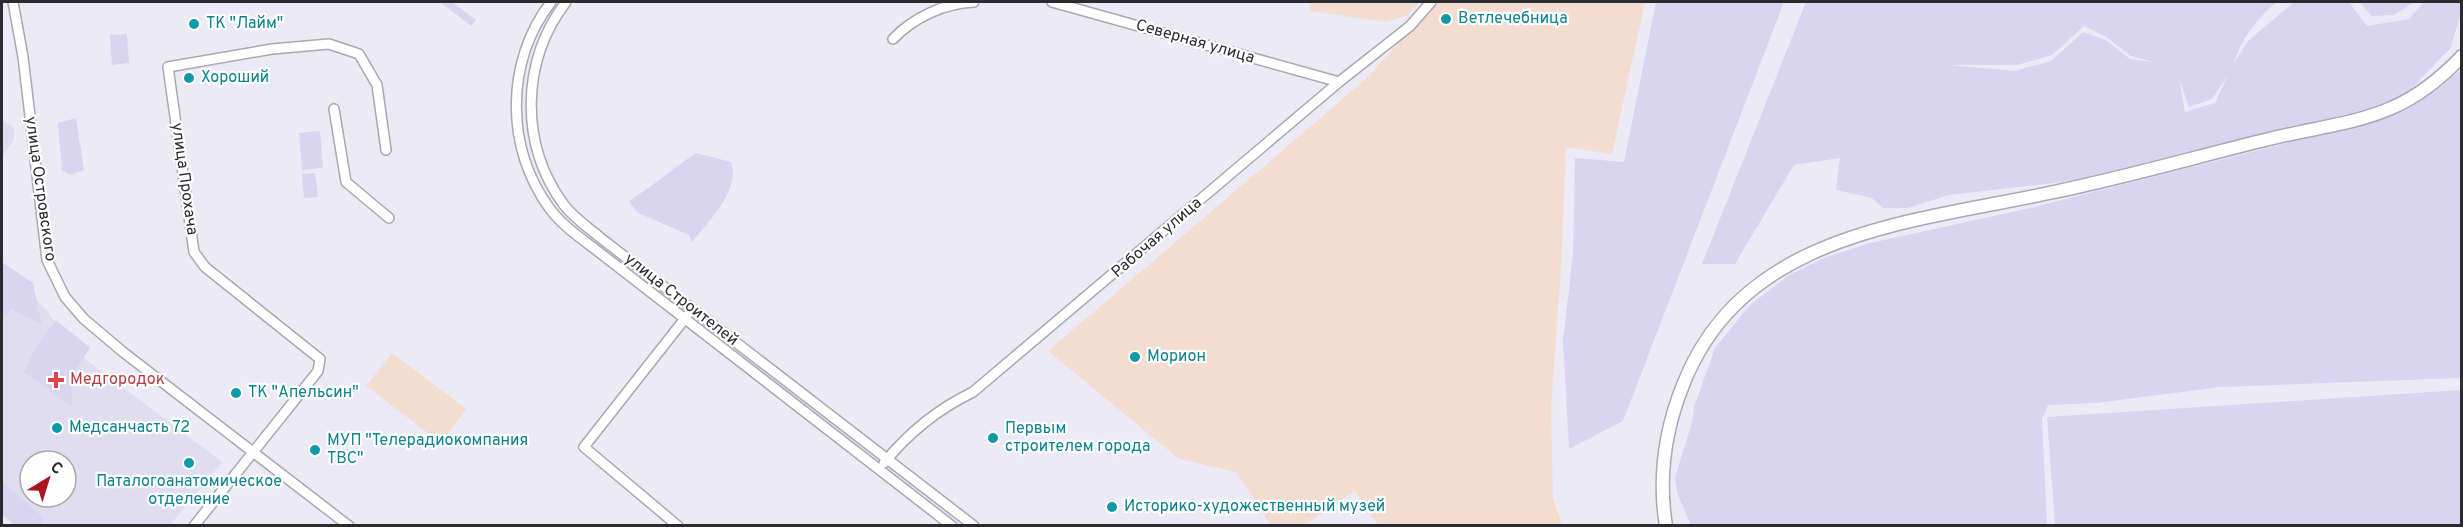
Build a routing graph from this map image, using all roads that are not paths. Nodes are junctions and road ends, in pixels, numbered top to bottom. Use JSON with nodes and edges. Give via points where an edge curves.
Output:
{"nodes":[{"id":1,"x":14,"y":2,"type":"edge"},
{"id":2,"x":551,"y":2,"type":"edge"},
{"id":3,"x":566,"y":2,"type":"edge"},
{"id":4,"x":974,"y":2,"type":"edge"},
{"id":5,"x":1052,"y":2,"type":"edge"},
{"id":6,"x":1431,"y":2,"type":"edge"},
{"id":7,"x":893,"y":39,"type":"dead end"},
{"id":8,"x":2462,"y":57,"type":"edge"},
{"id":9,"x":1339,"y":82,"type":"junction"},
{"id":10,"x":334,"y":109,"type":"dead end"},
{"id":11,"x":386,"y":150,"type":"dead end"},
{"id":12,"x":389,"y":218,"type":"dead end"},
{"id":13,"x":693,"y":308,"type":"junction"},
{"id":14,"x":685,"y":319,"type":"junction"},
{"id":15,"x":253,"y":452,"type":"junction"},
{"id":16,"x":887,"y":459,"type":"junction"},
{"id":17,"x":879,"y":469,"type":"junction"},
{"id":18,"x":194,"y":525,"type":"edge"},
{"id":19,"x":349,"y":525,"type":"edge"},
{"id":20,"x":678,"y":525,"type":"edge"},
{"id":21,"x":952,"y":525,"type":"edge"},
{"id":22,"x":974,"y":525,"type":"edge"},
{"id":23,"x":1666,"y":525,"type":"edge"}],
"edges":[{"from":1,"to":15,"type":"street","name":"улица Островского","via":[[47,260],[58,284],[84,319]]},
{"from":2,"to":14,"type":"street","name":"улица Строителей","via":[[535,23],[517,88],[519,139],[526,167],[561,221]]},
{"from":3,"to":13,"type":"street","name":"улица Строителей","via":[[543,38],[532,85],[533,132],[545,171],[564,205],[579,220]]},
{"from":4,"to":7,"type":"street","via":[[958,2],[930,14],[906,26]]},
{"from":5,"to":9,"type":"street","name":"Северная улица"},
{"from":6,"to":9,"type":"street","name":"Рабочая улица","via":[[1410,26]]},
{"from":8,"to":23,"type":"main road","via":[[2413,99],[2375,116],[2090,185],[1889,227],[1806,254],[1776,270],[1720,321],[1701,345],[1687,374],[1670,421],[1663,463]]},
{"from":9,"to":16,"type":"street","name":"Рабочая улица","via":[[1070,313],[973,392],[936,412]]},
{"from":10,"to":12,"type":"street","via":[[346,182]]},
{"from":11,"to":15,"type":"street","name":"улица Прохача","via":[[377,85],[359,54],[329,44],[272,49],[168,67],[194,252],[205,267],[320,359],[318,371]]},
{"from":13,"to":14,"type":"street"},
{"from":13,"to":16,"type":"street","name":"улица Строителей"},
{"from":14,"to":17,"type":"street","name":"улица Строителей"},
{"from":14,"to":20,"type":"street","via":[[584,447]]},
{"from":15,"to":18,"type":"street"},
{"from":15,"to":19,"type":"street","name":"улица Островского"},
{"from":16,"to":17,"type":"street","name":"Рабочая улица"},
{"from":16,"to":22,"type":"street","name":"улица Строителей"},
{"from":17,"to":21,"type":"street","name":"улица Строителей"}]}
